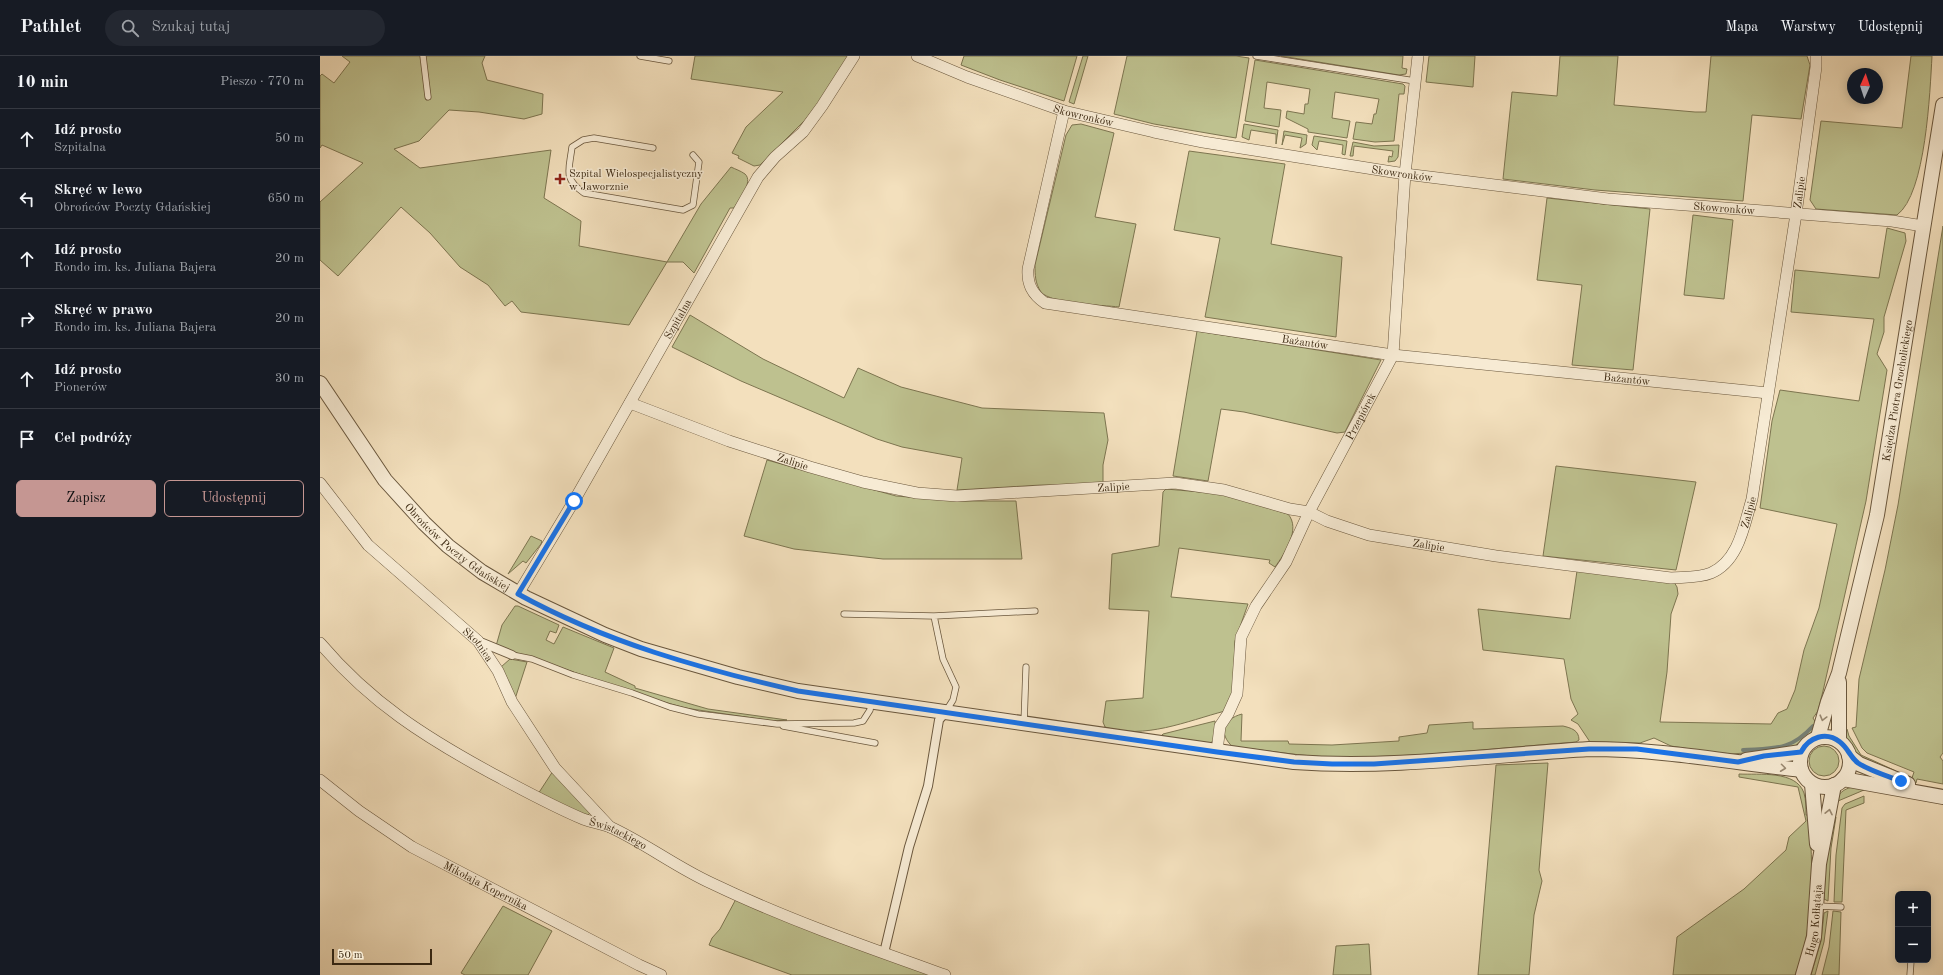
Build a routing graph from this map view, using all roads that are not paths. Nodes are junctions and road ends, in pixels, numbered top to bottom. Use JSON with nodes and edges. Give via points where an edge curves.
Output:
{"nodes":[{"id":1,"x":423,"y":56,"type":"edge"},
{"id":2,"x":640,"y":56,"type":"edge"},
{"id":3,"x":854,"y":56,"type":"edge"},
{"id":4,"x":916,"y":56,"type":"edge"},
{"id":5,"x":1256,"y":56,"type":"edge"},
{"id":6,"x":1418,"y":56,"type":"edge"},
{"id":7,"x":1816,"y":56,"type":"edge"},
{"id":8,"x":669,"y":61,"type":"dead end"},
{"id":9,"x":1415,"y":81,"type":"junction"},
{"id":10,"x":428,"y":97,"type":"dead end"},
{"id":11,"x":1943,"y":105,"type":"edge"},
{"id":12,"x":1064,"y":111,"type":"junction"},
{"id":13,"x":653,"y":148,"type":"dead end"},
{"id":14,"x":693,"y":155,"type":"dead end"},
{"id":15,"x":1406,"y":174,"type":"junction"},
{"id":16,"x":1796,"y":214,"type":"junction"},
{"id":17,"x":1923,"y":226,"type":"junction"},
{"id":18,"x":1393,"y":355,"type":"junction"},
{"id":19,"x":320,"y":383,"type":"edge"},
{"id":20,"x":1768,"y":393,"type":"junction"},
{"id":21,"x":630,"y":403,"type":"junction"},
{"id":22,"x":320,"y":483,"type":"edge"},
{"id":23,"x":1309,"y":512,"type":"junction"},
{"id":24,"x":518,"y":594,"type":"junction"},
{"id":25,"x":1035,"y":611,"type":"dead end"},
{"id":26,"x":844,"y":614,"type":"dead end"},
{"id":27,"x":934,"y":616,"type":"junction"},
{"id":28,"x":478,"y":641,"type":"junction"},
{"id":29,"x":320,"y":643,"type":"edge"},
{"id":30,"x":512,"y":655,"type":"joint"},
{"id":31,"x":1026,"y":667,"type":"dead end"},
{"id":32,"x":1839,"y":673,"type":"junction"},
{"id":33,"x":872,"y":702,"type":"junction"},
{"id":34,"x":945,"y":713,"type":"junction"},
{"id":35,"x":777,"y":724,"type":"junction"},
{"id":36,"x":1024,"y":724,"type":"junction"},
{"id":37,"x":1818,"y":737,"type":"junction"},
{"id":38,"x":1839,"y":741,"type":"junction"},
{"id":39,"x":875,"y":743,"type":"dead end"},
{"id":40,"x":1217,"y":752,"type":"junction"},
{"id":41,"x":1801,"y":752,"type":"junction"},
{"id":42,"x":1849,"y":756,"type":"junction"},
{"id":43,"x":1738,"y":762,"type":"junction"},
{"id":44,"x":1801,"y":770,"type":"junction"},
{"id":45,"x":320,"y":780,"type":"edge"},
{"id":46,"x":1839,"y":782,"type":"junction"},
{"id":47,"x":1812,"y":784,"type":"junction"},
{"id":48,"x":1919,"y":791,"type":"junction"},
{"id":49,"x":1943,"y":797,"type":"edge"},
{"id":50,"x":610,"y":827,"type":"junction"},
{"id":51,"x":1819,"y":864,"type":"junction"},
{"id":52,"x":1817,"y":906,"type":"junction"},
{"id":53,"x":1841,"y":907,"type":"dead end"},
{"id":54,"x":884,"y":953,"type":"junction"},
{"id":55,"x":1911,"y":963,"type":"edge"},
{"id":56,"x":661,"y":975,"type":"edge"},
{"id":57,"x":944,"y":975,"type":"edge"},
{"id":58,"x":1803,"y":975,"type":"edge"},
{"id":59,"x":1910,"y":975,"type":"edge"}],
"edges":[{"from":1,"to":10,"type":"lane"},
{"from":2,"to":8,"type":"lane"},
{"from":3,"to":21,"type":"street","name":"Szpitalna","via":[[803,132],[775,157],[758,177]]},
{"from":4,"to":12,"type":"street","name":"Skowronków"},
{"from":5,"to":9,"type":"lane"},
{"from":6,"to":9,"type":"street","name":"Przepiórek"},
{"from":7,"to":16,"type":"street","name":"Zalipie"},
{"from":9,"to":15,"type":"street","name":"Przepiórek"},
{"from":11,"to":17,"type":"street","name":"Księdza Piotra Grocholickiego"},
{"from":12,"to":15,"type":"street","name":"Skowronków","via":[[1203,142]]},
{"from":12,"to":18,"type":"street","name":"Bażantów","via":[[1028,268],[1030,286],[1039,299],[1061,306]]},
{"from":13,"to":14,"type":"lane","via":[[594,138],[583,140],[572,147],[568,175],[574,186],[584,193],[683,210],[693,205],[699,162]]},
{"from":15,"to":16,"type":"street","name":"Skowronków","via":[[1608,199]]},
{"from":15,"to":18,"type":"street","name":"Przepiórek"},
{"from":16,"to":17,"type":"street","name":"Skowronków"},
{"from":16,"to":20,"type":"street","name":"Zalipie"},
{"from":17,"to":32,"type":"street","name":"Księdza Piotra Grocholickiego","via":[[1877,516]]},
{"from":18,"to":20,"type":"street","name":"Bażantów"},
{"from":18,"to":23,"type":"street","name":"Przepiórek"},
{"from":19,"to":24,"type":"street","name":"Obrońców Poczty Gdańskiej","via":[[384,480],[424,523],[477,568]]},
{"from":20,"to":23,"type":"street","name":"Zalipie","via":[[1752,499],[1740,538],[1728,562],[1712,573],[1671,578],[1496,556],[1369,535]]},
{"from":21,"to":23,"type":"street","name":"Zalipie","via":[[729,441],[810,467],[863,482],[917,493],[957,496],[1175,483],[1224,490]]},
{"from":21,"to":24,"type":"street","name":"Szpitalna"},
{"from":22,"to":28,"type":"street","name":"Skotnica","via":[[368,545]]},
{"from":23,"to":40,"type":"street","name":"Przepiórek","via":[[1286,562],[1256,606],[1241,637],[1236,694],[1220,726]]},
{"from":24,"to":33,"type":"street","name":"Obrońców Poczty Gdańskiej","via":[[605,635],[677,660],[798,691]]},
{"from":25,"to":27,"type":"lane"},
{"from":26,"to":27,"type":"lane"},
{"from":27,"to":34,"type":"lane","via":[[943,659],[956,687],[953,700]]},
{"from":28,"to":30,"type":"street"},
{"from":28,"to":50,"type":"street","name":"Skotnica","via":[[498,671],[512,702],[555,768]]},
{"from":29,"to":50,"type":"street","name":"Świstackiego","via":[[355,682],[406,722],[458,755],[529,793],[584,819]]},
{"from":30,"to":35,"type":"lane","via":[[532,659],[670,707],[698,714]]},
{"from":31,"to":36,"type":"lane"},
{"from":32,"to":37,"type":"street","name":"Księdza Piotra Grocholickiego","one_way":true},
{"from":32,"to":38,"type":"street","name":"Księdza Piotra Grocholickiego"},
{"from":33,"to":34,"type":"street","name":"Obrońców Poczty Gdańskiej"},
{"from":33,"to":35,"type":"lane","via":[[863,721]]},
{"from":34,"to":36,"type":"street","name":"Obrońców Poczty Gdańskiej"},
{"from":34,"to":54,"type":"street","via":[[939,720],[928,786]]},
{"from":35,"to":39,"type":"lane"},
{"from":36,"to":40,"type":"street","name":"Obrońców Poczty Gdańskiej"},
{"from":37,"to":38,"type":"street","via":[[1826,736]]},
{"from":37,"to":41,"type":"street","via":[[1810,740]]},
{"from":38,"to":42,"type":"street"},
{"from":40,"to":43,"type":"street","name":"Obrońców Poczty Gdańskiej","via":[[1294,762],[1374,764],[1589,749],[1637,749]]},
{"from":41,"to":43,"type":"street","name":"Obrońców Poczty Gdańskiej"},
{"from":41,"to":44,"type":"street"},
{"from":42,"to":46,"type":"street","via":[[1850,764]]},
{"from":42,"to":48,"type":"street","via":[[1859,764]]},
{"from":43,"to":44,"type":"street","name":"Obrońców Poczty Gdańskiej","one_way":true},
{"from":44,"to":47,"type":"street"},
{"from":45,"to":56,"type":"street","name":"Mikołaja Kopernika","via":[[359,811],[412,847]]},
{"from":46,"to":47,"type":"street","via":[[1820,787]]},
{"from":46,"to":48,"type":"street"},
{"from":51,"to":46,"type":"street","name":"Hugo Kołłątaja","one_way":true},
{"from":47,"to":51,"type":"street","name":"Hugo Kołłątaja"},
{"from":48,"to":49,"type":"street"},
{"from":50,"to":54,"type":"street","name":"Świstackiego","via":[[710,883]]},
{"from":51,"to":52,"type":"street","name":"Hugo Kołłątaja"},
{"from":52,"to":53,"type":"lane"},
{"from":52,"to":58,"type":"street","name":"Hugo Kołłątaja","via":[[1812,949]]},
{"from":54,"to":57,"type":"street","name":"Świstackiego"},
{"from":55,"to":59,"type":"lane"}]}
